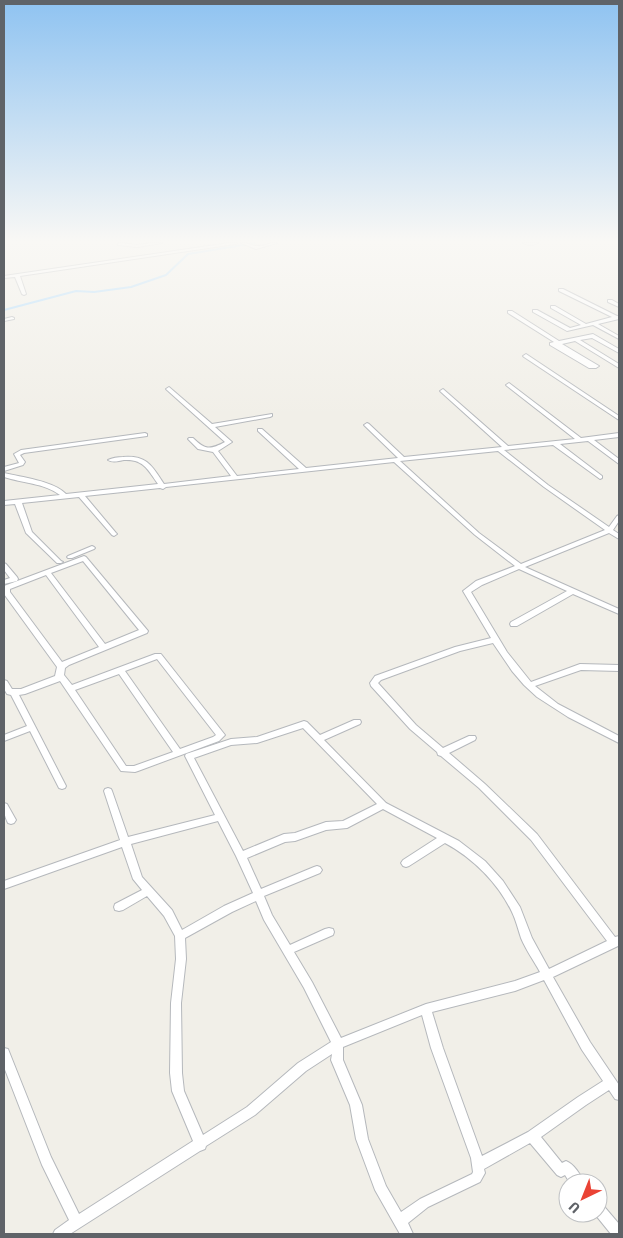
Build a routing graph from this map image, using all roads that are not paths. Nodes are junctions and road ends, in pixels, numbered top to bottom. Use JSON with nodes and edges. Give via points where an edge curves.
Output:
{"nodes":[{"id":1,"x":583,"y":301,"type":"edge"},
{"id":2,"x":610,"y":301,"type":"dead end"},
{"id":3,"x":619,"y":306,"type":"edge"},
{"id":4,"x":553,"y":307,"type":"dead end"},
{"id":5,"x":535,"y":311,"type":"dead end"},
{"id":6,"x":510,"y":312,"type":"dead end"},
{"id":7,"x":12,"y":318,"type":"dead end"},
{"id":8,"x":618,"y":318,"type":"edge"},
{"id":9,"x":4,"y":320,"type":"edge"},
{"id":10,"x":594,"y":324,"type":"junction"},
{"id":11,"x":586,"y":326,"type":"junction"},
{"id":12,"x":619,"y":338,"type":"edge"},
{"id":13,"x":575,"y":339,"type":"junction"},
{"id":14,"x":558,"y":343,"type":"junction"},
{"id":15,"x":619,"y":351,"type":"edge"},
{"id":16,"x":526,"y":356,"type":"dead end"},
{"id":17,"x":619,"y":366,"type":"edge"},
{"id":18,"x":509,"y":385,"type":"dead end"},
{"id":19,"x":169,"y":389,"type":"dead end"},
{"id":20,"x":443,"y":390,"type":"dead end"},
{"id":21,"x":270,"y":415,"type":"dead end"},
{"id":22,"x":619,"y":418,"type":"edge"},
{"id":23,"x":367,"y":424,"type":"dead end"},
{"id":24,"x":211,"y":426,"type":"junction"},
{"id":25,"x":260,"y":430,"type":"dead end"},
{"id":26,"x":145,"y":435,"type":"dead end"},
{"id":27,"x":619,"y":435,"type":"edge"},
{"id":28,"x":191,"y":439,"type":"dead end"},
{"id":29,"x":579,"y":439,"type":"junction"},
{"id":30,"x":589,"y":439,"type":"junction"},
{"id":31,"x":555,"y":443,"type":"junction"},
{"id":32,"x":499,"y":448,"type":"junction"},
{"id":33,"x":508,"y":448,"type":"junction"},
{"id":34,"x":215,"y":450,"type":"junction"},
{"id":35,"x":112,"y":460,"type":"dead end"},
{"id":36,"x":398,"y":460,"type":"junction"},
{"id":37,"x":619,"y":462,"type":"edge"},
{"id":38,"x":4,"y":469,"type":"edge"},
{"id":39,"x":304,"y":470,"type":"junction"},
{"id":40,"x":4,"y":475,"type":"edge"},
{"id":41,"x":600,"y":477,"type":"dead end"},
{"id":42,"x":236,"y":478,"type":"junction"},
{"id":43,"x":163,"y":486,"type":"junction"},
{"id":44,"x":80,"y":494,"type":"junction"},
{"id":45,"x":64,"y":496,"type":"junction"},
{"id":46,"x":18,"y":502,"type":"junction"},
{"id":47,"x":4,"y":503,"type":"edge"},
{"id":48,"x":619,"y":517,"type":"edge"},
{"id":49,"x":609,"y":531,"type":"junction"},
{"id":50,"x":114,"y":534,"type":"dead end"},
{"id":51,"x":619,"y":537,"type":"edge"},
{"id":52,"x":92,"y":548,"type":"dead end"},
{"id":53,"x":59,"y":562,"type":"junction"},
{"id":54,"x":4,"y":565,"type":"edge"},
{"id":55,"x":522,"y":568,"type":"junction"},
{"id":56,"x":47,"y":572,"type":"junction"},
{"id":57,"x":14,"y":579,"type":"junction"},
{"id":58,"x":4,"y":582,"type":"edge"},
{"id":59,"x":572,"y":591,"type":"junction"},
{"id":60,"x":619,"y":612,"type":"edge"},
{"id":61,"x":514,"y":624,"type":"dead end"},
{"id":62,"x":494,"y":640,"type":"junction"},
{"id":63,"x":104,"y":648,"type":"junction"},
{"id":64,"x":62,"y":667,"type":"junction"},
{"id":65,"x":619,"y":668,"type":"edge"},
{"id":66,"x":120,"y":670,"type":"junction"},
{"id":67,"x":61,"y":677,"type":"junction"},
{"id":68,"x":4,"y":683,"type":"edge"},
{"id":69,"x":530,"y":685,"type":"junction"},
{"id":70,"x":70,"y":689,"type":"junction"},
{"id":71,"x":14,"y":692,"type":"junction"},
{"id":72,"x":357,"y":722,"type":"dead end"},
{"id":73,"x":32,"y":727,"type":"junction"},
{"id":74,"x":4,"y":738,"type":"edge"},
{"id":75,"x":472,"y":738,"type":"dead end"},
{"id":76,"x":318,"y":739,"type":"junction"},
{"id":77,"x":619,"y":740,"type":"edge"},
{"id":78,"x":178,"y":752,"type":"junction"},
{"id":79,"x":441,"y":753,"type":"junction"},
{"id":80,"x":62,"y":786,"type":"dead end"},
{"id":81,"x":108,"y":791,"type":"dead end"},
{"id":82,"x":383,"y":805,"type":"junction"},
{"id":83,"x":4,"y":806,"type":"edge"},
{"id":84,"x":219,"y":817,"type":"junction"},
{"id":85,"x":11,"y":820,"type":"dead end"},
{"id":86,"x":445,"y":838,"type":"junction"},
{"id":87,"x":125,"y":842,"type":"junction"},
{"id":88,"x":241,"y":856,"type":"junction"},
{"id":89,"x":406,"y":863,"type":"dead end"},
{"id":90,"x":317,"y":870,"type":"dead end"},
{"id":91,"x":4,"y":885,"type":"edge"},
{"id":92,"x":148,"y":891,"type":"junction"},
{"id":93,"x":259,"y":895,"type":"junction"},
{"id":94,"x":119,"y":907,"type":"dead end"},
{"id":95,"x":329,"y":932,"type":"dead end"},
{"id":96,"x":180,"y":936,"type":"junction"},
{"id":97,"x":616,"y":942,"type":"edge"},
{"id":98,"x":288,"y":950,"type":"junction"},
{"id":99,"x":548,"y":974,"type":"junction"},
{"id":100,"x":426,"y":1009,"type":"junction"},
{"id":101,"x":338,"y":1044,"type":"junction"},
{"id":102,"x":4,"y":1053,"type":"edge"},
{"id":103,"x":610,"y":1083,"type":"junction"},
{"id":104,"x":619,"y":1095,"type":"edge"},
{"id":105,"x":532,"y":1136,"type":"junction"},
{"id":106,"x":201,"y":1145,"type":"junction"},
{"id":107,"x":479,"y":1165,"type":"junction"},
{"id":108,"x":570,"y":1173,"type":"edge"},
{"id":109,"x":608,"y":1220,"type":"edge"},
{"id":110,"x":77,"y":1222,"type":"junction"},
{"id":111,"x":399,"y":1222,"type":"junction"},
{"id":112,"x":59,"y":1234,"type":"edge"},
{"id":113,"x":407,"y":1234,"type":"edge"},
{"id":114,"x":619,"y":1234,"type":"edge"}],
"edges":[{"from":1,"to":8,"type":"street"},
{"from":2,"to":3,"type":"street"},
{"from":4,"to":11,"type":"street"},
{"from":5,"to":11,"type":"street","via":[[566,329]]},
{"from":6,"to":14,"type":"street"},
{"from":7,"to":9,"type":"street"},
{"from":8,"to":10,"type":"street"},
{"from":10,"to":11,"type":"street"},
{"from":10,"to":12,"type":"street"},
{"from":13,"to":14,"type":"street"},
{"from":13,"to":15,"type":"street","via":[[593,336]]},
{"from":13,"to":17,"type":"street"},
{"from":14,"to":14,"type":"street","via":[[552,344],[591,367],[596,366]]},
{"from":16,"to":22,"type":"street"},
{"from":18,"to":29,"type":"street"},
{"from":19,"to":24,"type":"street"},
{"from":20,"to":33,"type":"street"},
{"from":21,"to":24,"type":"street"},
{"from":23,"to":36,"type":"street"},
{"from":24,"to":34,"type":"street","via":[[229,443]]},
{"from":25,"to":39,"type":"street"},
{"from":26,"to":38,"type":"street","via":[[23,451],[17,454],[21,464]]},
{"from":27,"to":30,"type":"street"},
{"from":28,"to":34,"type":"street","via":[[200,448]]},
{"from":29,"to":30,"type":"street"},
{"from":29,"to":31,"type":"street"},
{"from":30,"to":37,"type":"street"},
{"from":31,"to":33,"type":"street"},
{"from":31,"to":41,"type":"street"},
{"from":32,"to":33,"type":"street"},
{"from":32,"to":36,"type":"street"},
{"from":32,"to":49,"type":"street"},
{"from":34,"to":42,"type":"street"},
{"from":35,"to":43,"type":"street","via":[[140,458]]},
{"from":36,"to":39,"type":"street"},
{"from":36,"to":55,"type":"street","via":[[477,534]]},
{"from":39,"to":42,"type":"street"},
{"from":40,"to":45,"type":"street","via":[[55,488]]},
{"from":42,"to":43,"type":"street"},
{"from":43,"to":44,"type":"street"},
{"from":44,"to":45,"type":"street"},
{"from":44,"to":50,"type":"street"},
{"from":45,"to":46,"type":"street"},
{"from":46,"to":47,"type":"street"},
{"from":46,"to":53,"type":"street","via":[[29,533]]},
{"from":48,"to":49,"type":"street"},
{"from":49,"to":51,"type":"street"},
{"from":49,"to":55,"type":"street"},
{"from":52,"to":53,"type":"street"},
{"from":53,"to":57,"type":"street"},
{"from":54,"to":57,"type":"street"},
{"from":55,"to":59,"type":"street"},
{"from":55,"to":62,"type":"street","via":[[468,588]]},
{"from":56,"to":63,"type":"street"},
{"from":56,"to":63,"type":"street","via":[[84,558],[143,628],[142,634]]},
{"from":56,"to":64,"type":"street","via":[[11,585],[6,592]]},
{"from":57,"to":58,"type":"street"},
{"from":59,"to":60,"type":"street"},
{"from":59,"to":61,"type":"street"},
{"from":62,"to":69,"type":"street"},
{"from":62,"to":79,"type":"street","via":[[429,658],[378,678],[374,683]]},
{"from":63,"to":64,"type":"street"},
{"from":64,"to":67,"type":"street"},
{"from":65,"to":69,"type":"street","via":[[580,667]]},
{"from":66,"to":70,"type":"street"},
{"from":66,"to":78,"type":"street"},
{"from":66,"to":78,"type":"street","via":[[160,657],[221,735]]},
{"from":67,"to":70,"type":"street"},
{"from":67,"to":71,"type":"street"},
{"from":68,"to":71,"type":"street","via":[[8,690]]},
{"from":69,"to":77,"type":"street","via":[[554,705]]},
{"from":70,"to":78,"type":"street","via":[[124,769],[135,769]]},
{"from":71,"to":73,"type":"street"},
{"from":72,"to":76,"type":"street"},
{"from":73,"to":74,"type":"street"},
{"from":73,"to":80,"type":"street"},
{"from":75,"to":79,"type":"street"},
{"from":76,"to":82,"type":"street"},
{"from":76,"to":84,"type":"street","via":[[304,724],[257,740],[231,742],[189,756]]},
{"from":79,"to":97,"type":"street","via":[[482,786],[534,837]]},
{"from":81,"to":87,"type":"street"},
{"from":82,"to":86,"type":"street"},
{"from":82,"to":88,"type":"street","via":[[344,825],[326,826],[284,838]]},
{"from":83,"to":85,"type":"street"},
{"from":84,"to":87,"type":"street"},
{"from":84,"to":88,"type":"street"},
{"from":86,"to":89,"type":"street"},
{"from":86,"to":99,"type":"street","via":[[475,859],[500,884]]},
{"from":87,"to":91,"type":"street"},
{"from":87,"to":92,"type":"street","via":[[138,879]]},
{"from":88,"to":93,"type":"street"},
{"from":90,"to":93,"type":"street"},
{"from":92,"to":94,"type":"street"},
{"from":92,"to":96,"type":"street","via":[[168,913]]},
{"from":93,"to":96,"type":"street"},
{"from":93,"to":98,"type":"street"},
{"from":95,"to":98,"type":"street"},
{"from":96,"to":106,"type":"street","via":[[176,1073],[178,1091]]},
{"from":97,"to":99,"type":"street"},
{"from":98,"to":101,"type":"street"},
{"from":99,"to":100,"type":"street"},
{"from":99,"to":103,"type":"street","via":[[586,1046]]},
{"from":100,"to":101,"type":"street"},
{"from":100,"to":107,"type":"street"},
{"from":101,"to":106,"type":"street","via":[[302,1067],[251,1111]]},
{"from":101,"to":111,"type":"street","via":[[337,1060],[356,1105],[362,1139],[381,1190]]},
{"from":102,"to":110,"type":"street","via":[[46,1161]]},
{"from":103,"to":104,"type":"street"},
{"from":103,"to":105,"type":"street"},
{"from":105,"to":107,"type":"street"},
{"from":105,"to":108,"type":"street","via":[[561,1171],[566,1167]]},
{"from":106,"to":110,"type":"street"},
{"from":107,"to":111,"type":"street","via":[[476,1178],[424,1203]]},
{"from":109,"to":114,"type":"street"},
{"from":110,"to":112,"type":"street"},
{"from":111,"to":113,"type":"street"}]}
